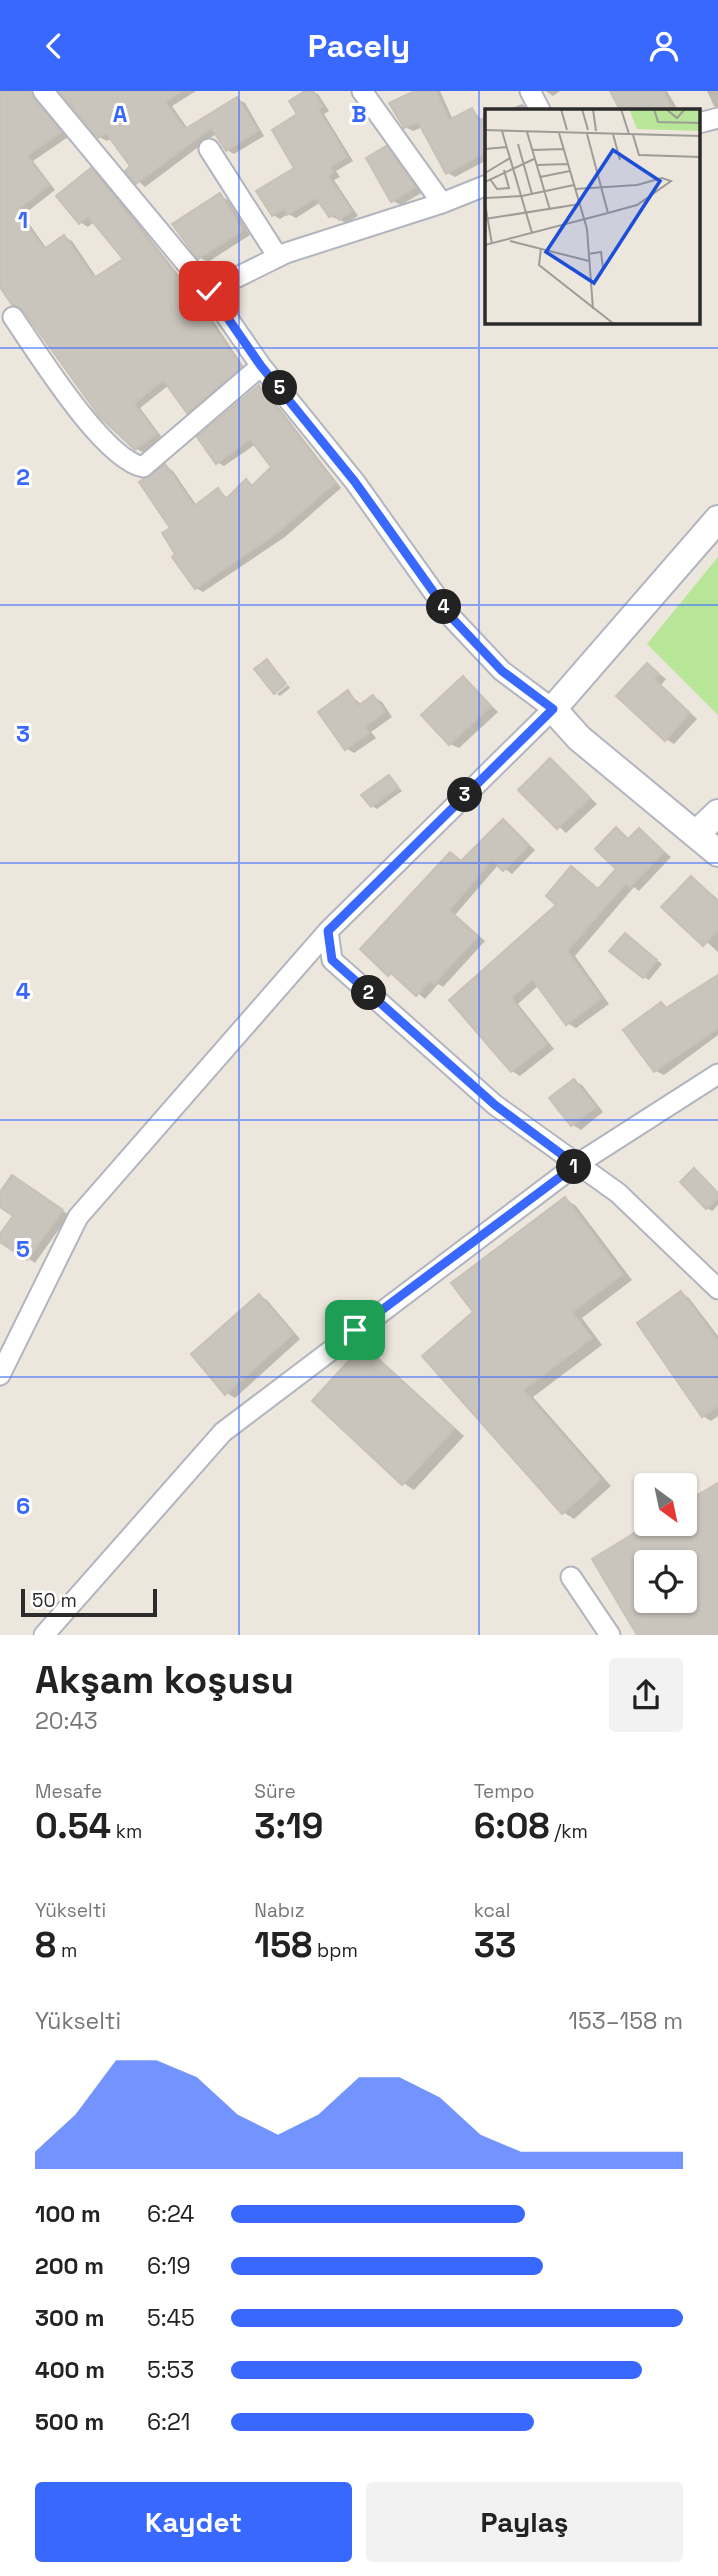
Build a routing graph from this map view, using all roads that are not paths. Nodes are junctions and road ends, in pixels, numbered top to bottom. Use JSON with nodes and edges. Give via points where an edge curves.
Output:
{"nodes":[{"id":1,"x":43,"y":91,"type":"edge"},
{"id":2,"x":362,"y":91,"type":"edge"},
{"id":3,"x":530,"y":91,"type":"edge"},
{"id":4,"x":539,"y":109,"type":"edge"},
{"id":5,"x":718,"y":118,"type":"edge"},
{"id":6,"x":700,"y":123,"type":"edge"},
{"id":7,"x":209,"y":149,"type":"dead end"},
{"id":8,"x":485,"y":186,"type":"edge"},
{"id":9,"x":442,"y":204,"type":"junction"},
{"id":10,"x":278,"y":257,"type":"junction"},
{"id":11,"x":209,"y":291,"type":"junction"},
{"id":12,"x":13,"y":317,"type":"dead end"},
{"id":13,"x":261,"y":366,"type":"junction"},
{"id":14,"x":718,"y":519,"type":"edge"},
{"id":15,"x":553,"y":709,"type":"junction"},
{"id":16,"x":718,"y":813,"type":"edge"},
{"id":17,"x":696,"y":834,"type":"junction"},
{"id":18,"x":718,"y":853,"type":"edge"},
{"id":19,"x":328,"y":931,"type":"junction"},
{"id":20,"x":718,"y":1074,"type":"edge"},
{"id":21,"x":576,"y":1165,"type":"junction"},
{"id":22,"x":718,"y":1289,"type":"edge"},
{"id":23,"x":0,"y":1375,"type":"edge"},
{"id":24,"x":572,"y":1577,"type":"dead end"},
{"id":25,"x":44,"y":1635,"type":"edge"},
{"id":26,"x":610,"y":1635,"type":"edge"}],
"edges":[{"from":1,"to":11,"type":"street"},
{"from":2,"to":9,"type":"street"},
{"from":3,"to":4,"type":"street"},
{"from":5,"to":6,"type":"street"},
{"from":7,"to":10,"type":"street"},
{"from":8,"to":9,"type":"street"},
{"from":9,"to":10,"type":"street"},
{"from":10,"to":11,"type":"street"},
{"from":11,"to":13,"type":"street"},
{"from":12,"to":13,"type":"street","via":[[70,399],[125,461],[143,467]]},
{"from":13,"to":15,"type":"street","via":[[355,482],[452,618],[502,671]]},
{"from":14,"to":15,"type":"street"},
{"from":15,"to":17,"type":"street","via":[[579,738]]},
{"from":15,"to":19,"type":"street"},
{"from":16,"to":17,"type":"street"},
{"from":17,"to":18,"type":"street"},
{"from":19,"to":21,"type":"street","via":[[332,960],[495,1105]]},
{"from":19,"to":23,"type":"street","via":[[78,1217]]},
{"from":20,"to":21,"type":"street"},
{"from":21,"to":22,"type":"street","via":[[618,1193]]},
{"from":21,"to":25,"type":"street","via":[[223,1432]]},
{"from":24,"to":26,"type":"street"}]}
